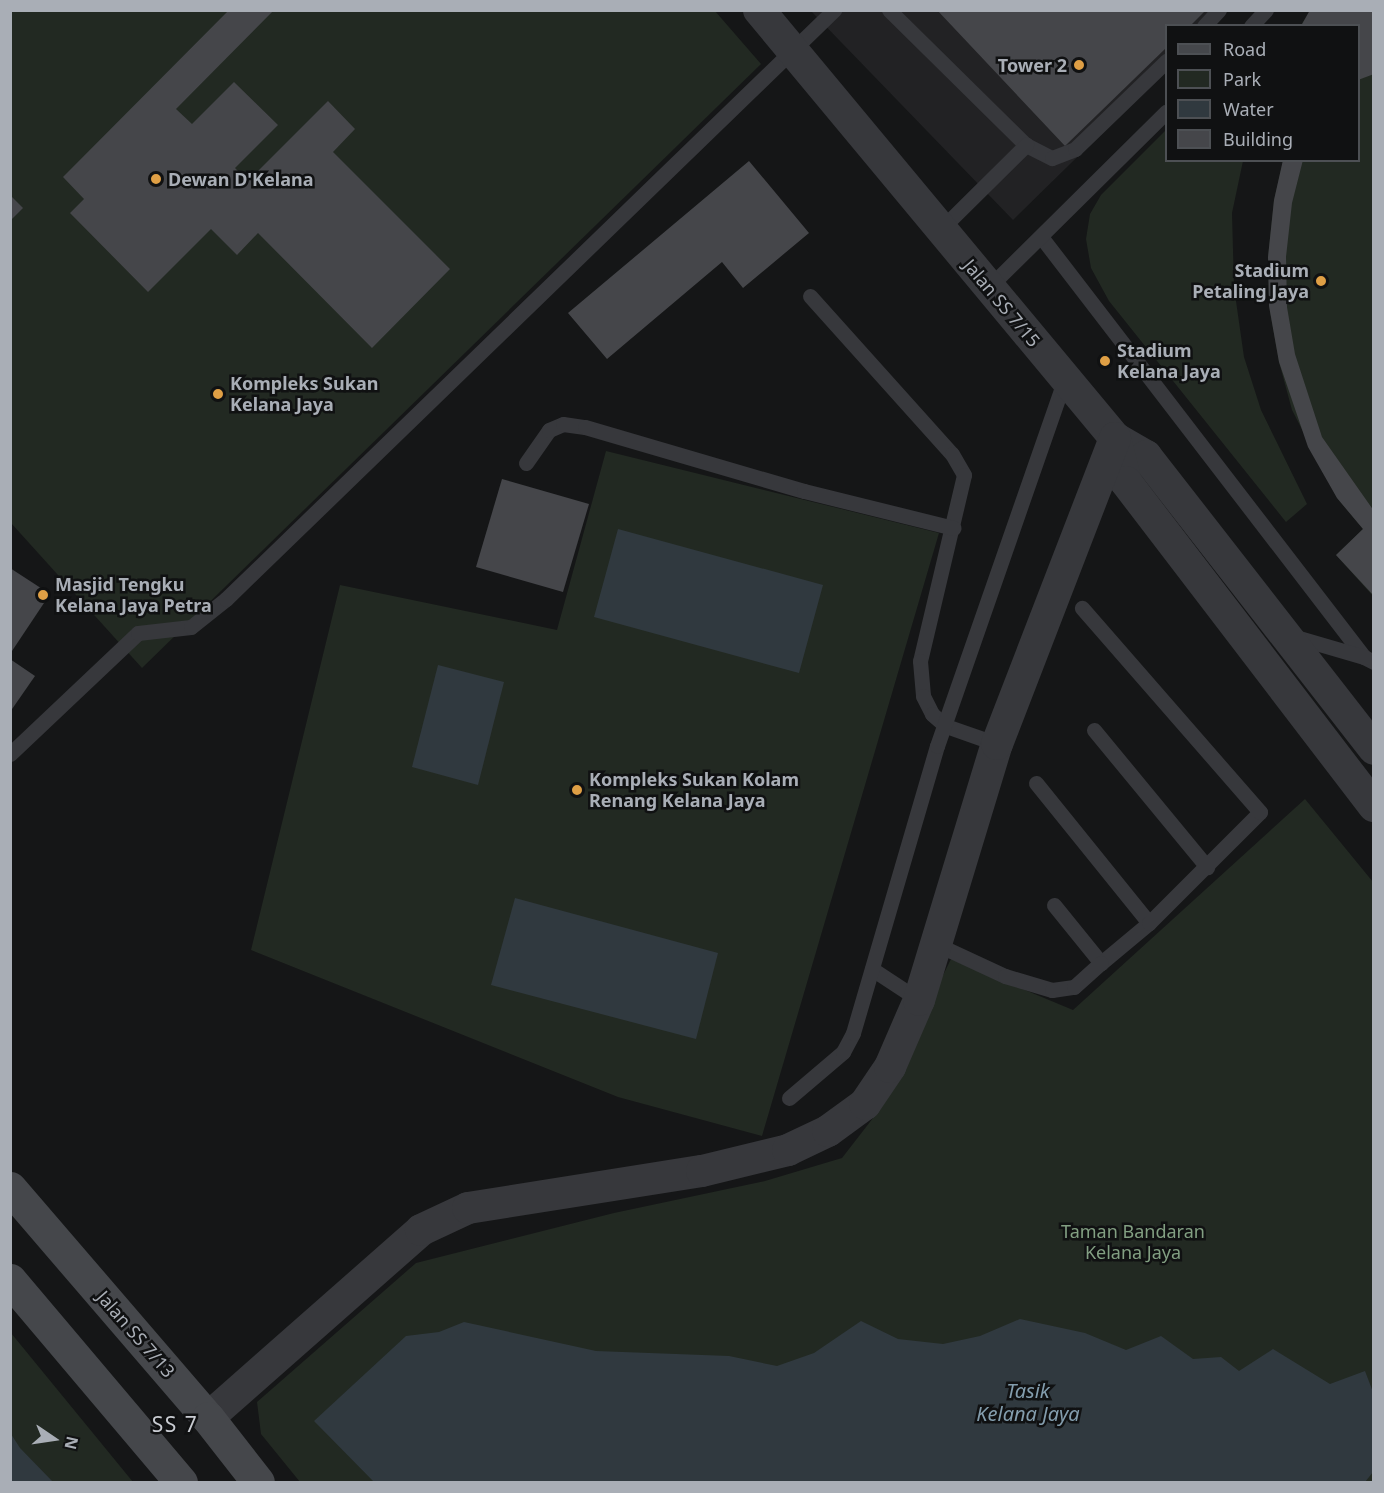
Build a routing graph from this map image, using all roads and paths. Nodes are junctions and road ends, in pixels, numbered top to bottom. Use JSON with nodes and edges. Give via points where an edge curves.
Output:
{"nodes":[{"id":1,"x":759,"y":10,"type":"edge"},
{"id":2,"x":834,"y":10,"type":"edge"},
{"id":3,"x":889,"y":10,"type":"edge"},
{"id":4,"x":1219,"y":10,"type":"edge"},
{"id":5,"x":1266,"y":10,"type":"edge"},
{"id":6,"x":1206,"y":24,"type":"edge"},
{"id":7,"x":1253,"y":24,"type":"edge"},
{"id":8,"x":794,"y":52,"type":"junction"},
{"id":9,"x":1165,"y":63,"type":"edge"},
{"id":10,"x":1165,"y":114,"type":"edge"},
{"id":11,"x":1026,"y":145,"type":"junction"},
{"id":12,"x":941,"y":229,"type":"junction"},
{"id":13,"x":1042,"y":238,"type":"junction"},
{"id":14,"x":989,"y":287,"type":"junction"},
{"id":15,"x":810,"y":296,"type":"dead end"},
{"id":16,"x":1065,"y":378,"type":"junction"},
{"id":17,"x":1115,"y":438,"type":"junction"},
{"id":18,"x":526,"y":463,"type":"dead end"},
{"id":19,"x":953,"y":528,"type":"junction"},
{"id":20,"x":1082,"y":608,"type":"dead end"},
{"id":21,"x":1289,"y":636,"type":"junction"},
{"id":22,"x":1263,"y":658,"type":"junction"},
{"id":23,"x":1369,"y":659,"type":"edge"},
{"id":24,"x":946,"y":726,"type":"junction"},
{"id":25,"x":1094,"y":730,"type":"dead end"},
{"id":26,"x":997,"y":744,"type":"junction"},
{"id":27,"x":1374,"y":749,"type":"edge"},
{"id":28,"x":10,"y":754,"type":"edge"},
{"id":29,"x":1036,"y":783,"type":"dead end"},
{"id":30,"x":1374,"y":806,"type":"edge"},
{"id":31,"x":1208,"y":867,"type":"junction"},
{"id":32,"x":1054,"y":905,"type":"dead end"},
{"id":33,"x":1149,"y":923,"type":"junction"},
{"id":34,"x":936,"y":944,"type":"junction"},
{"id":35,"x":1101,"y":963,"type":"junction"},
{"id":36,"x":872,"y":969,"type":"junction"},
{"id":37,"x":919,"y":1000,"type":"junction"},
{"id":38,"x":789,"y":1098,"type":"dead end"},
{"id":39,"x":10,"y":1188,"type":"edge"},
{"id":40,"x":10,"y":1280,"type":"edge"},
{"id":41,"x":208,"y":1418,"type":"junction"},
{"id":42,"x":181,"y":1482,"type":"edge"},
{"id":43,"x":258,"y":1482,"type":"edge"}],
"edges":[{"from":1,"to":8,"type":"street","name":"Jalan SS 7/15"},
{"from":2,"to":8,"type":"lane"},
{"from":3,"to":11,"type":"lane"},
{"from":4,"to":6,"type":"lane"},
{"from":5,"to":7,"type":"lane"},
{"from":8,"to":12,"type":"street","name":"Jalan SS 7/15"},
{"from":8,"to":28,"type":"lane","via":[[226,599],[191,627],[138,633]]},
{"from":9,"to":11,"type":"lane","via":[[1075,149],[1052,158]]},
{"from":10,"to":13,"type":"lane"},
{"from":11,"to":12,"type":"lane"},
{"from":12,"to":14,"type":"street","name":"Jalan SS 7/15"},
{"from":13,"to":14,"type":"lane"},
{"from":13,"to":23,"type":"lane"},
{"from":14,"to":16,"type":"street","name":"Jalan SS 7/15"},
{"from":15,"to":19,"type":"lane","via":[[952,454],[964,475]]},
{"from":16,"to":17,"type":"street","name":"Jalan SS 7/15"},
{"from":16,"to":24,"type":"lane"},
{"from":17,"to":21,"type":"street","name":"Jalan SS 7/15","via":[[1146,456]]},
{"from":17,"to":22,"type":"street","via":[[1126,482]]},
{"from":17,"to":26,"type":"street"},
{"from":18,"to":19,"type":"lane","via":[[549,430],[563,424],[585,427],[804,491]]},
{"from":19,"to":24,"type":"lane","via":[[920,661],[923,696],[932,714]]},
{"from":20,"to":31,"type":"lane","via":[[1260,812]]},
{"from":21,"to":22,"type":"street"},
{"from":21,"to":23,"type":"lane"},
{"from":21,"to":27,"type":"street","name":"Jalan SS 7/15"},
{"from":22,"to":30,"type":"street"},
{"from":24,"to":26,"type":"lane"},
{"from":24,"to":36,"type":"lane"},
{"from":25,"to":31,"type":"lane"},
{"from":26,"to":34,"type":"street"},
{"from":29,"to":33,"type":"lane"},
{"from":31,"to":33,"type":"lane"},
{"from":32,"to":35,"type":"lane"},
{"from":33,"to":35,"type":"lane"},
{"from":34,"to":35,"type":"lane","via":[[1005,976],[1052,990],[1074,987]]},
{"from":34,"to":37,"type":"street"},
{"from":36,"to":37,"type":"lane"},
{"from":36,"to":38,"type":"lane","via":[[843,1052]]},
{"from":37,"to":41,"type":"street","via":[[890,1067],[865,1104],[828,1131],[788,1150],[702,1171],[468,1208],[421,1230]]},
{"from":39,"to":41,"type":"street","name":"Jalan SS 7/13"},
{"from":40,"to":42,"type":"street"},
{"from":41,"to":43,"type":"street","name":"Jalan SS 7/13"}]}
